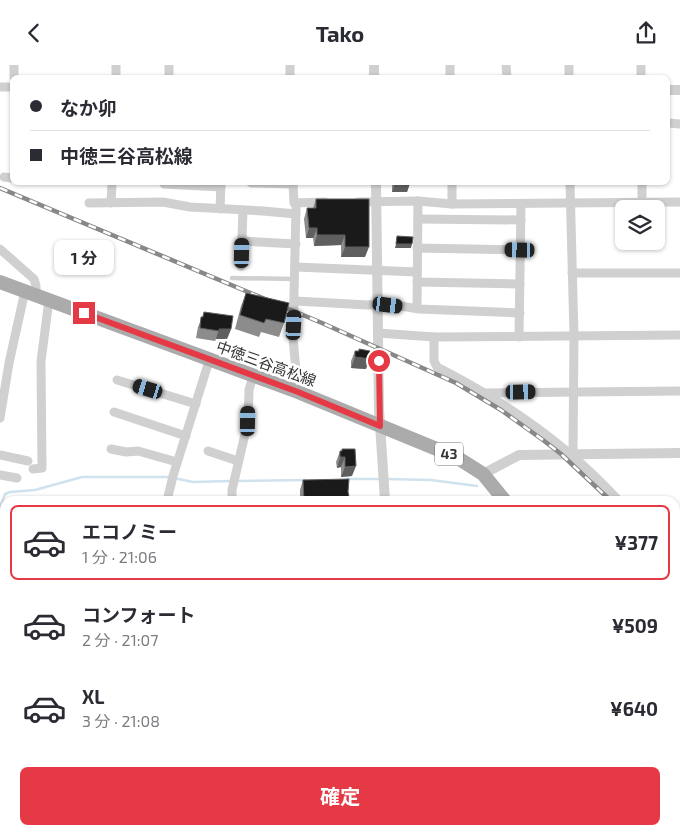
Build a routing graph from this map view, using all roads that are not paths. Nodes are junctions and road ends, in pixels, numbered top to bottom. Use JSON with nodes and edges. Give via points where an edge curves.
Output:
{"nodes":[{"id":1,"x":112,"y":185,"type":"edge"},
{"id":2,"x":164,"y":185,"type":"edge"},
{"id":3,"x":221,"y":185,"type":"edge"},
{"id":4,"x":293,"y":185,"type":"edge"},
{"id":5,"x":376,"y":185,"type":"edge"},
{"id":6,"x":452,"y":185,"type":"edge"},
{"id":7,"x":570,"y":185,"type":"edge"},
{"id":8,"x":642,"y":185,"type":"edge"},
{"id":9,"x":642,"y":200,"type":"edge"},
{"id":10,"x":376,"y":201,"type":"junction"},
{"id":11,"x":418,"y":201,"type":"junction"},
{"id":12,"x":164,"y":202,"type":"junction"},
{"id":13,"x":336,"y":202,"type":"edge"},
{"id":14,"x":346,"y":202,"type":"edge"},
{"id":15,"x":571,"y":202,"type":"junction"},
{"id":16,"x":615,"y":202,"type":"edge"},
{"id":17,"x":665,"y":202,"type":"edge"},
{"id":18,"x":680,"y":202,"type":"edge"},
{"id":19,"x":88,"y":203,"type":"dead end"},
{"id":20,"x":111,"y":203,"type":"junction"},
{"id":21,"x":296,"y":203,"type":"junction"},
{"id":22,"x":452,"y":204,"type":"junction"},
{"id":23,"x":521,"y":204,"type":"junction"},
{"id":24,"x":220,"y":209,"type":"junction"},
{"id":25,"x":242,"y":210,"type":"junction"},
{"id":26,"x":296,"y":214,"type":"junction"},
{"id":27,"x":418,"y":219,"type":"junction"},
{"id":28,"x":520,"y":220,"type":"junction"},
{"id":29,"x":242,"y":241,"type":"junction"},
{"id":30,"x":296,"y":244,"type":"junction"},
{"id":31,"x":417,"y":248,"type":"junction"},
{"id":32,"x":0,"y":249,"type":"edge"},
{"id":33,"x":520,"y":250,"type":"junction"},
{"id":34,"x":241,"y":265,"type":"dead end"},
{"id":35,"x":296,"y":267,"type":"junction"},
{"id":36,"x":377,"y":270,"type":"junction"},
{"id":37,"x":572,"y":273,"type":"junction"},
{"id":38,"x":680,"y":273,"type":"edge"},
{"id":39,"x":232,"y":277,"type":"dead end"},
{"id":40,"x":417,"y":277,"type":"junction"},
{"id":41,"x":296,"y":279,"type":"junction"},
{"id":42,"x":0,"y":282,"type":"edge"},
{"id":43,"x":520,"y":284,"type":"junction"},
{"id":44,"x":36,"y":295,"type":"junction"},
{"id":45,"x":295,"y":301,"type":"junction"},
{"id":46,"x":378,"y":305,"type":"junction"},
{"id":47,"x":416,"y":308,"type":"junction"},
{"id":48,"x":520,"y":313,"type":"junction"},
{"id":49,"x":378,"y":333,"type":"junction"},
{"id":50,"x":574,"y":335,"type":"junction"},
{"id":51,"x":680,"y":335,"type":"edge"},
{"id":52,"x":434,"y":337,"type":"junction"},
{"id":53,"x":519,"y":337,"type":"junction"},
{"id":54,"x":209,"y":361,"type":"junction"},
{"id":55,"x":253,"y":376,"type":"junction"},
{"id":56,"x":117,"y":380,"type":"dead end"},
{"id":57,"x":572,"y":391,"type":"junction"},
{"id":58,"x":680,"y":391,"type":"edge"},
{"id":59,"x":298,"y":392,"type":"junction"},
{"id":60,"x":486,"y":393,"type":"junction"},
{"id":61,"x":196,"y":404,"type":"junction"},
{"id":62,"x":114,"y":411,"type":"dead end"},
{"id":63,"x":0,"y":418,"type":"edge"},
{"id":64,"x":380,"y":426,"type":"junction"},
{"id":65,"x":186,"y":436,"type":"junction"},
{"id":66,"x":111,"y":449,"type":"dead end"},
{"id":67,"x":208,"y":451,"type":"dead end"},
{"id":68,"x":680,"y":453,"type":"edge"},
{"id":69,"x":571,"y":454,"type":"junction"},
{"id":70,"x":0,"y":455,"type":"edge"},
{"id":71,"x":238,"y":461,"type":"junction"},
{"id":72,"x":178,"y":462,"type":"junction"},
{"id":73,"x":483,"y":474,"type":"junction"},
{"id":74,"x":0,"y":475,"type":"edge"},
{"id":75,"x":17,"y":478,"type":"dead end"},
{"id":76,"x":168,"y":496,"type":"edge"},
{"id":77,"x":232,"y":496,"type":"edge"},
{"id":78,"x":385,"y":496,"type":"edge"},
{"id":79,"x":501,"y":496,"type":"edge"},
{"id":80,"x":614,"y":496,"type":"edge"}],
"edges":[{"from":1,"to":20,"type":"street"},
{"from":2,"to":12,"type":"street"},
{"from":3,"to":24,"type":"street"},
{"from":4,"to":21,"type":"street"},
{"from":5,"to":10,"type":"street"},
{"from":6,"to":22,"type":"street"},
{"from":7,"to":15,"type":"street"},
{"from":8,"to":9,"type":"street"},
{"from":10,"to":11,"type":"street"},
{"from":10,"to":14,"type":"street"},
{"from":10,"to":36,"type":"street"},
{"from":11,"to":22,"type":"street"},
{"from":11,"to":27,"type":"street"},
{"from":12,"to":20,"type":"street"},
{"from":12,"to":24,"type":"street"},
{"from":13,"to":21,"type":"street"},
{"from":15,"to":16,"type":"street"},
{"from":15,"to":23,"type":"street"},
{"from":15,"to":37,"type":"street"},
{"from":17,"to":18,"type":"street"},
{"from":19,"to":20,"type":"street"},
{"from":21,"to":26,"type":"street"},
{"from":22,"to":23,"type":"street"},
{"from":23,"to":28,"type":"street"},
{"from":24,"to":25,"type":"street"},
{"from":25,"to":26,"type":"street"},
{"from":25,"to":29,"type":"street"},
{"from":26,"to":30,"type":"street"},
{"from":27,"to":28,"type":"street"},
{"from":27,"to":31,"type":"street"},
{"from":28,"to":33,"type":"street"},
{"from":29,"to":30,"type":"street"},
{"from":29,"to":34,"type":"street"},
{"from":30,"to":35,"type":"street"},
{"from":31,"to":33,"type":"street"},
{"from":31,"to":40,"type":"street"},
{"from":32,"to":44,"type":"street","via":[[34,279]]},
{"from":33,"to":43,"type":"street"},
{"from":35,"to":36,"type":"street"},
{"from":35,"to":41,"type":"street"},
{"from":36,"to":40,"type":"street"},
{"from":36,"to":46,"type":"street"},
{"from":37,"to":38,"type":"street"},
{"from":37,"to":50,"type":"street"},
{"from":39,"to":41,"type":"lane"},
{"from":40,"to":43,"type":"street"},
{"from":40,"to":47,"type":"street"},
{"from":41,"to":45,"type":"street"},
{"from":42,"to":44,"type":"main road","name":"中徳三谷高松線","number":"43"},
{"from":43,"to":48,"type":"street"},
{"from":44,"to":54,"type":"main road","name":"中徳三谷高松線","number":"43"},
{"from":44,"to":63,"type":"street","via":[[10,358]]},
{"from":44,"to":70,"type":"street","via":[[46,307],[41,361],[42,469]]},
{"from":45,"to":46,"type":"street"},
{"from":45,"to":59,"type":"street"},
{"from":46,"to":47,"type":"street"},
{"from":46,"to":49,"type":"street"},
{"from":47,"to":48,"type":"street"},
{"from":48,"to":53,"type":"street"},
{"from":49,"to":52,"type":"street"},
{"from":49,"to":64,"type":"street"},
{"from":50,"to":51,"type":"street"},
{"from":50,"to":53,"type":"street"},
{"from":50,"to":57,"type":"street"},
{"from":52,"to":53,"type":"street"},
{"from":52,"to":60,"type":"street","via":[[437,367]]},
{"from":54,"to":55,"type":"main road","name":"中徳三谷高松線","number":"43"},
{"from":54,"to":61,"type":"street"},
{"from":55,"to":59,"type":"main road","name":"中徳三谷高松線","number":"43"},
{"from":55,"to":71,"type":"street","via":[[248,421]]},
{"from":56,"to":61,"type":"street"},
{"from":57,"to":58,"type":"street"},
{"from":57,"to":60,"type":"street"},
{"from":57,"to":69,"type":"street"},
{"from":59,"to":64,"type":"main road","name":"中徳三谷高松線","number":"43"},
{"from":60,"to":69,"type":"street"},
{"from":61,"to":65,"type":"street"},
{"from":62,"to":65,"type":"street"},
{"from":64,"to":73,"type":"main road","name":"中徳三谷高松線","number":"43","via":[[444,452]]},
{"from":64,"to":78,"type":"street"},
{"from":65,"to":72,"type":"street"},
{"from":66,"to":72,"type":"street","via":[[138,451]]},
{"from":67,"to":71,"type":"street"},
{"from":68,"to":69,"type":"street"},
{"from":69,"to":73,"type":"street","via":[[519,455]]},
{"from":69,"to":80,"type":"street"},
{"from":71,"to":77,"type":"street"},
{"from":72,"to":76,"type":"street"},
{"from":73,"to":79,"type":"main road","name":"中徳三谷高松線","number":"43"},
{"from":74,"to":75,"type":"street"}]}
